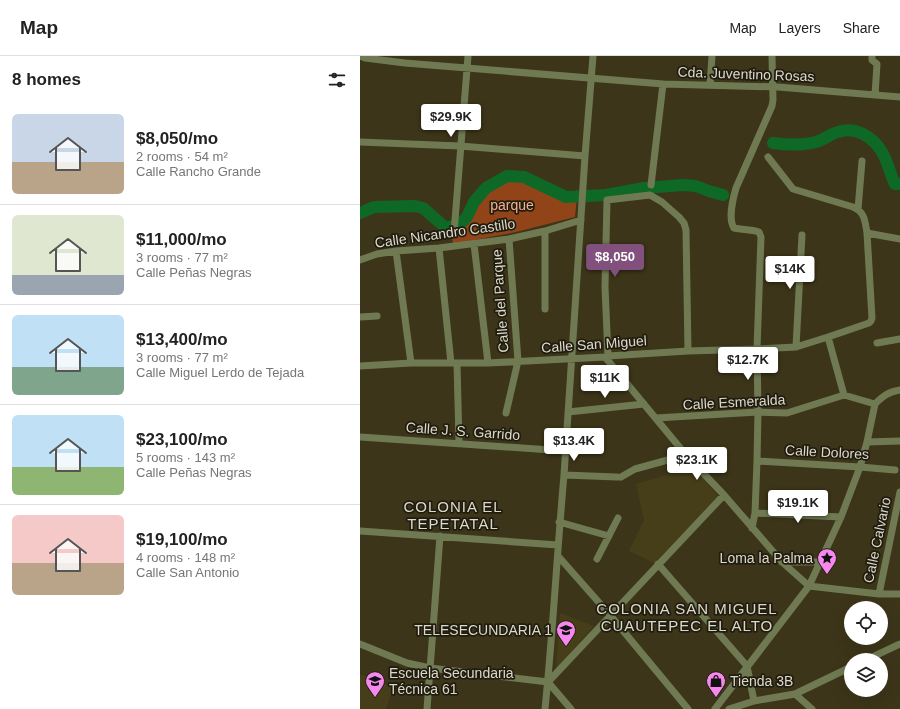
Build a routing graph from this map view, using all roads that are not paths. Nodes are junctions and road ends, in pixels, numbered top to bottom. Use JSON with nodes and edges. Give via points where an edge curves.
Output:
{"nodes":[{"id":1,"x":468,"y":56,"type":"edge"},
{"id":2,"x":593,"y":56,"type":"edge"},
{"id":3,"x":712,"y":56,"type":"edge"},
{"id":4,"x":772,"y":56,"type":"edge"},
{"id":5,"x":872,"y":56,"type":"edge"},
{"id":6,"x":362,"y":58,"type":"edge"},
{"id":7,"x":404,"y":60,"type":"edge"},
{"id":8,"x":467,"y":68,"type":"junction"},
{"id":9,"x":592,"y":78,"type":"junction"},
{"id":10,"x":663,"y":84,"type":"junction"},
{"id":11,"x":710,"y":85,"type":"junction"},
{"id":12,"x":772,"y":87,"type":"junction"},
{"id":13,"x":875,"y":95,"type":"junction"},
{"id":14,"x":900,"y":97,"type":"edge"},
{"id":15,"x":360,"y":142,"type":"edge"},
{"id":16,"x":460,"y":146,"type":"junction"},
{"id":17,"x":584,"y":156,"type":"junction"},
{"id":18,"x":768,"y":158,"type":"dead end"},
{"id":19,"x":862,"y":161,"type":"dead end"},
{"id":20,"x":650,"y":185,"type":"dead end"},
{"id":21,"x":858,"y":210,"type":"junction"},
{"id":22,"x":581,"y":217,"type":"junction"},
{"id":23,"x":455,"y":227,"type":"dead end"},
{"id":24,"x":545,"y":231,"type":"junction"},
{"id":25,"x":868,"y":233,"type":"junction"},
{"id":26,"x":802,"y":235,"type":"dead end"},
{"id":27,"x":509,"y":239,"type":"junction"},
{"id":28,"x":900,"y":239,"type":"edge"},
{"id":29,"x":474,"y":244,"type":"junction"},
{"id":30,"x":439,"y":248,"type":"junction"},
{"id":31,"x":396,"y":251,"type":"junction"},
{"id":32,"x":360,"y":260,"type":"edge"},
{"id":33,"x":545,"y":309,"type":"dead end"},
{"id":34,"x":377,"y":316,"type":"dead end"},
{"id":35,"x":360,"y":318,"type":"edge"},
{"id":36,"x":828,"y":337,"type":"junction"},
{"id":37,"x":900,"y":339,"type":"edge"},
{"id":38,"x":877,"y":343,"type":"dead end"},
{"id":39,"x":796,"y":347,"type":"junction"},
{"id":40,"x":757,"y":349,"type":"junction"},
{"id":41,"x":688,"y":351,"type":"junction"},
{"id":42,"x":607,"y":356,"type":"junction"},
{"id":43,"x":572,"y":359,"type":"junction"},
{"id":44,"x":518,"y":361,"type":"junction"},
{"id":45,"x":411,"y":363,"type":"junction"},
{"id":46,"x":454,"y":363,"type":"junction"},
{"id":47,"x":488,"y":363,"type":"junction"},
{"id":48,"x":360,"y":366,"type":"edge"},
{"id":49,"x":900,"y":390,"type":"edge"},
{"id":50,"x":844,"y":395,"type":"junction"},
{"id":51,"x":644,"y":404,"type":"junction"},
{"id":52,"x":875,"y":404,"type":"junction"},
{"id":53,"x":568,"y":412,"type":"junction"},
{"id":54,"x":758,"y":412,"type":"junction"},
{"id":55,"x":506,"y":413,"type":"dead end"},
{"id":56,"x":656,"y":418,"type":"junction"},
{"id":57,"x":360,"y":436,"type":"edge"},
{"id":58,"x":900,"y":441,"type":"edge"},
{"id":59,"x":867,"y":442,"type":"junction"},
{"id":60,"x":459,"y":443,"type":"junction"},
{"id":61,"x":565,"y":451,"type":"junction"},
{"id":62,"x":686,"y":455,"type":"junction"},
{"id":63,"x":757,"y":461,"type":"junction"},
{"id":64,"x":860,"y":466,"type":"junction"},
{"id":65,"x":895,"y":470,"type":"dead end"},
{"id":66,"x":564,"y":475,"type":"junction"},
{"id":67,"x":900,"y":492,"type":"edge"},
{"id":68,"x":724,"y":495,"type":"junction"},
{"id":69,"x":755,"y":513,"type":"junction"},
{"id":70,"x":842,"y":516,"type":"junction"},
{"id":71,"x":618,"y":518,"type":"dead end"},
{"id":72,"x":559,"y":522,"type":"junction"},
{"id":73,"x":752,"y":528,"type":"junction"},
{"id":74,"x":360,"y":531,"type":"edge"},
{"id":75,"x":440,"y":536,"type":"junction"},
{"id":76,"x":609,"y":536,"type":"junction"},
{"id":77,"x":558,"y":545,"type":"junction"},
{"id":78,"x":558,"y":556,"type":"junction"},
{"id":79,"x":597,"y":559,"type":"dead end"},
{"id":80,"x":782,"y":562,"type":"junction"},
{"id":81,"x":819,"y":562,"type":"junction"},
{"id":82,"x":658,"y":564,"type":"junction"},
{"id":83,"x":808,"y":586,"type":"junction"},
{"id":84,"x":879,"y":594,"type":"junction"},
{"id":85,"x":900,"y":594,"type":"edge"},
{"id":86,"x":610,"y":614,"type":"junction"},
{"id":87,"x":360,"y":644,"type":"edge"},
{"id":88,"x":900,"y":644,"type":"edge"},
{"id":89,"x":881,"y":653,"type":"edge"},
{"id":90,"x":747,"y":666,"type":"junction"},
{"id":91,"x":430,"y":668,"type":"junction"},
{"id":92,"x":844,"y":670,"type":"edge"},
{"id":93,"x":548,"y":682,"type":"junction"},
{"id":94,"x":795,"y":694,"type":"junction"},
{"id":95,"x":754,"y":701,"type":"junction"},
{"id":96,"x":427,"y":709,"type":"edge"},
{"id":97,"x":545,"y":709,"type":"edge"},
{"id":98,"x":571,"y":709,"type":"edge"},
{"id":99,"x":688,"y":709,"type":"edge"},
{"id":100,"x":715,"y":709,"type":"edge"},
{"id":101,"x":729,"y":709,"type":"edge"},
{"id":102,"x":812,"y":709,"type":"edge"}],
"edges":[{"from":1,"to":8,"type":"street"},
{"from":2,"to":9,"type":"street"},
{"from":3,"to":11,"type":"street"},
{"from":4,"to":12,"type":"street"},
{"from":5,"to":13,"type":"street","via":[[872,60],[877,64]]},
{"from":6,"to":7,"type":"street","name":"Cda. Juventino Rosas"},
{"from":7,"to":8,"type":"street","name":"Cda. Juventino Rosas"},
{"from":8,"to":9,"type":"street","name":"Cda. Juventino Rosas"},
{"from":8,"to":16,"type":"street"},
{"from":9,"to":10,"type":"street","name":"Cda. Juventino Rosas"},
{"from":9,"to":17,"type":"street"},
{"from":10,"to":11,"type":"street","name":"Cda. Juventino Rosas"},
{"from":10,"to":20,"type":"street"},
{"from":11,"to":12,"type":"street","name":"Cda. Juventino Rosas"},
{"from":12,"to":13,"type":"street","name":"Cda. Juventino Rosas"},
{"from":12,"to":40,"type":"street","via":[[772,106],[732,200],[731,224],[734,228],[759,232],[761,238]]},
{"from":13,"to":14,"type":"street","name":"Cda. Juventino Rosas"},
{"from":15,"to":16,"type":"street"},
{"from":16,"to":17,"type":"street"},
{"from":16,"to":23,"type":"street"},
{"from":17,"to":22,"type":"street"},
{"from":18,"to":21,"type":"street","via":[[793,189]]},
{"from":19,"to":21,"type":"street"},
{"from":21,"to":25,"type":"street","via":[[864,218]]},
{"from":22,"to":24,"type":"street","name":"Calle Nicandro Castillo"},
{"from":22,"to":43,"type":"street"},
{"from":24,"to":27,"type":"street","name":"Calle Nicandro Castillo"},
{"from":24,"to":33,"type":"street"},
{"from":25,"to":28,"type":"street"},
{"from":25,"to":36,"type":"street","name":"Calle San Miguel","via":[[871,321]]},
{"from":26,"to":39,"type":"street"},
{"from":27,"to":29,"type":"street","name":"Calle Nicandro Castillo"},
{"from":27,"to":44,"type":"street","name":"Calle del Parque"},
{"from":29,"to":30,"type":"street","name":"Calle Nicandro Castillo"},
{"from":29,"to":47,"type":"street"},
{"from":30,"to":31,"type":"street","name":"Calle Nicandro Castillo"},
{"from":30,"to":46,"type":"street"},
{"from":31,"to":32,"type":"street","name":"Calle Nicandro Castillo"},
{"from":31,"to":45,"type":"street"},
{"from":34,"to":35,"type":"street"},
{"from":36,"to":39,"type":"street","name":"Calle San Miguel"},
{"from":36,"to":50,"type":"street"},
{"from":37,"to":38,"type":"street"},
{"from":39,"to":40,"type":"street","name":"Calle San Miguel"},
{"from":40,"to":41,"type":"street","name":"Calle San Miguel"},
{"from":40,"to":54,"type":"street"},
{"from":41,"to":42,"type":"street","name":"Calle San Miguel"},
{"from":41,"to":42,"type":"street","via":[[686,230],[679,217],[650,194],[607,200]]},
{"from":42,"to":43,"type":"street","name":"Calle San Miguel"},
{"from":42,"to":51,"type":"street"},
{"from":43,"to":44,"type":"street","name":"Calle San Miguel"},
{"from":43,"to":53,"type":"street"},
{"from":44,"to":47,"type":"street","name":"Calle San Miguel"},
{"from":44,"to":55,"type":"street","name":"Calle del Parque"},
{"from":45,"to":46,"type":"street","name":"Calle San Miguel"},
{"from":45,"to":48,"type":"street","name":"Calle San Miguel"},
{"from":46,"to":47,"type":"street","name":"Calle San Miguel"},
{"from":46,"to":60,"type":"street"},
{"from":49,"to":52,"type":"street","via":[[882,396]]},
{"from":50,"to":52,"type":"street"},
{"from":50,"to":54,"type":"street","name":"Calle Esmeralda","via":[[787,413]]},
{"from":51,"to":53,"type":"street"},
{"from":51,"to":56,"type":"street"},
{"from":52,"to":59,"type":"street"},
{"from":53,"to":61,"type":"street"},
{"from":54,"to":56,"type":"street","name":"Calle Esmeralda"},
{"from":54,"to":63,"type":"street"},
{"from":56,"to":62,"type":"street"},
{"from":57,"to":60,"type":"street","name":"Calle J. S. Garrido"},
{"from":58,"to":59,"type":"street"},
{"from":59,"to":64,"type":"street"},
{"from":60,"to":61,"type":"street","name":"Calle J. S. Garrido"},
{"from":61,"to":66,"type":"street"},
{"from":62,"to":66,"type":"street","via":[[635,469],[619,477]]},
{"from":62,"to":68,"type":"street"},
{"from":63,"to":64,"type":"street","name":"Calle Dolores"},
{"from":63,"to":69,"type":"street"},
{"from":64,"to":65,"type":"street","name":"Calle Dolores"},
{"from":64,"to":70,"type":"street"},
{"from":66,"to":72,"type":"street"},
{"from":67,"to":84,"type":"street","name":"Calle Calvario"},
{"from":68,"to":73,"type":"street"},
{"from":68,"to":82,"type":"street"},
{"from":69,"to":70,"type":"street"},
{"from":69,"to":73,"type":"street"},
{"from":70,"to":81,"type":"street"},
{"from":71,"to":76,"type":"street"},
{"from":72,"to":76,"type":"street"},
{"from":72,"to":77,"type":"street"},
{"from":73,"to":80,"type":"street"},
{"from":74,"to":75,"type":"street"},
{"from":75,"to":77,"type":"street"},
{"from":75,"to":91,"type":"street"},
{"from":76,"to":79,"type":"street"},
{"from":77,"to":78,"type":"street"},
{"from":78,"to":86,"type":"street"},
{"from":78,"to":93,"type":"street"},
{"from":80,"to":81,"type":"street"},
{"from":80,"to":83,"type":"street"},
{"from":81,"to":83,"type":"street"},
{"from":82,"to":86,"type":"street"},
{"from":82,"to":90,"type":"street"},
{"from":83,"to":84,"type":"street"},
{"from":83,"to":90,"type":"street"},
{"from":84,"to":85,"type":"street"},
{"from":86,"to":93,"type":"street"},
{"from":86,"to":99,"type":"street"},
{"from":87,"to":91,"type":"street","via":[[407,663]]},
{"from":88,"to":89,"type":"street"},
{"from":90,"to":95,"type":"street"},
{"from":90,"to":100,"type":"street"},
{"from":91,"to":93,"type":"street"},
{"from":91,"to":96,"type":"street"},
{"from":92,"to":94,"type":"street"},
{"from":93,"to":97,"type":"street"},
{"from":93,"to":98,"type":"street"},
{"from":94,"to":95,"type":"street"},
{"from":94,"to":102,"type":"street"},
{"from":95,"to":101,"type":"street"}]}
